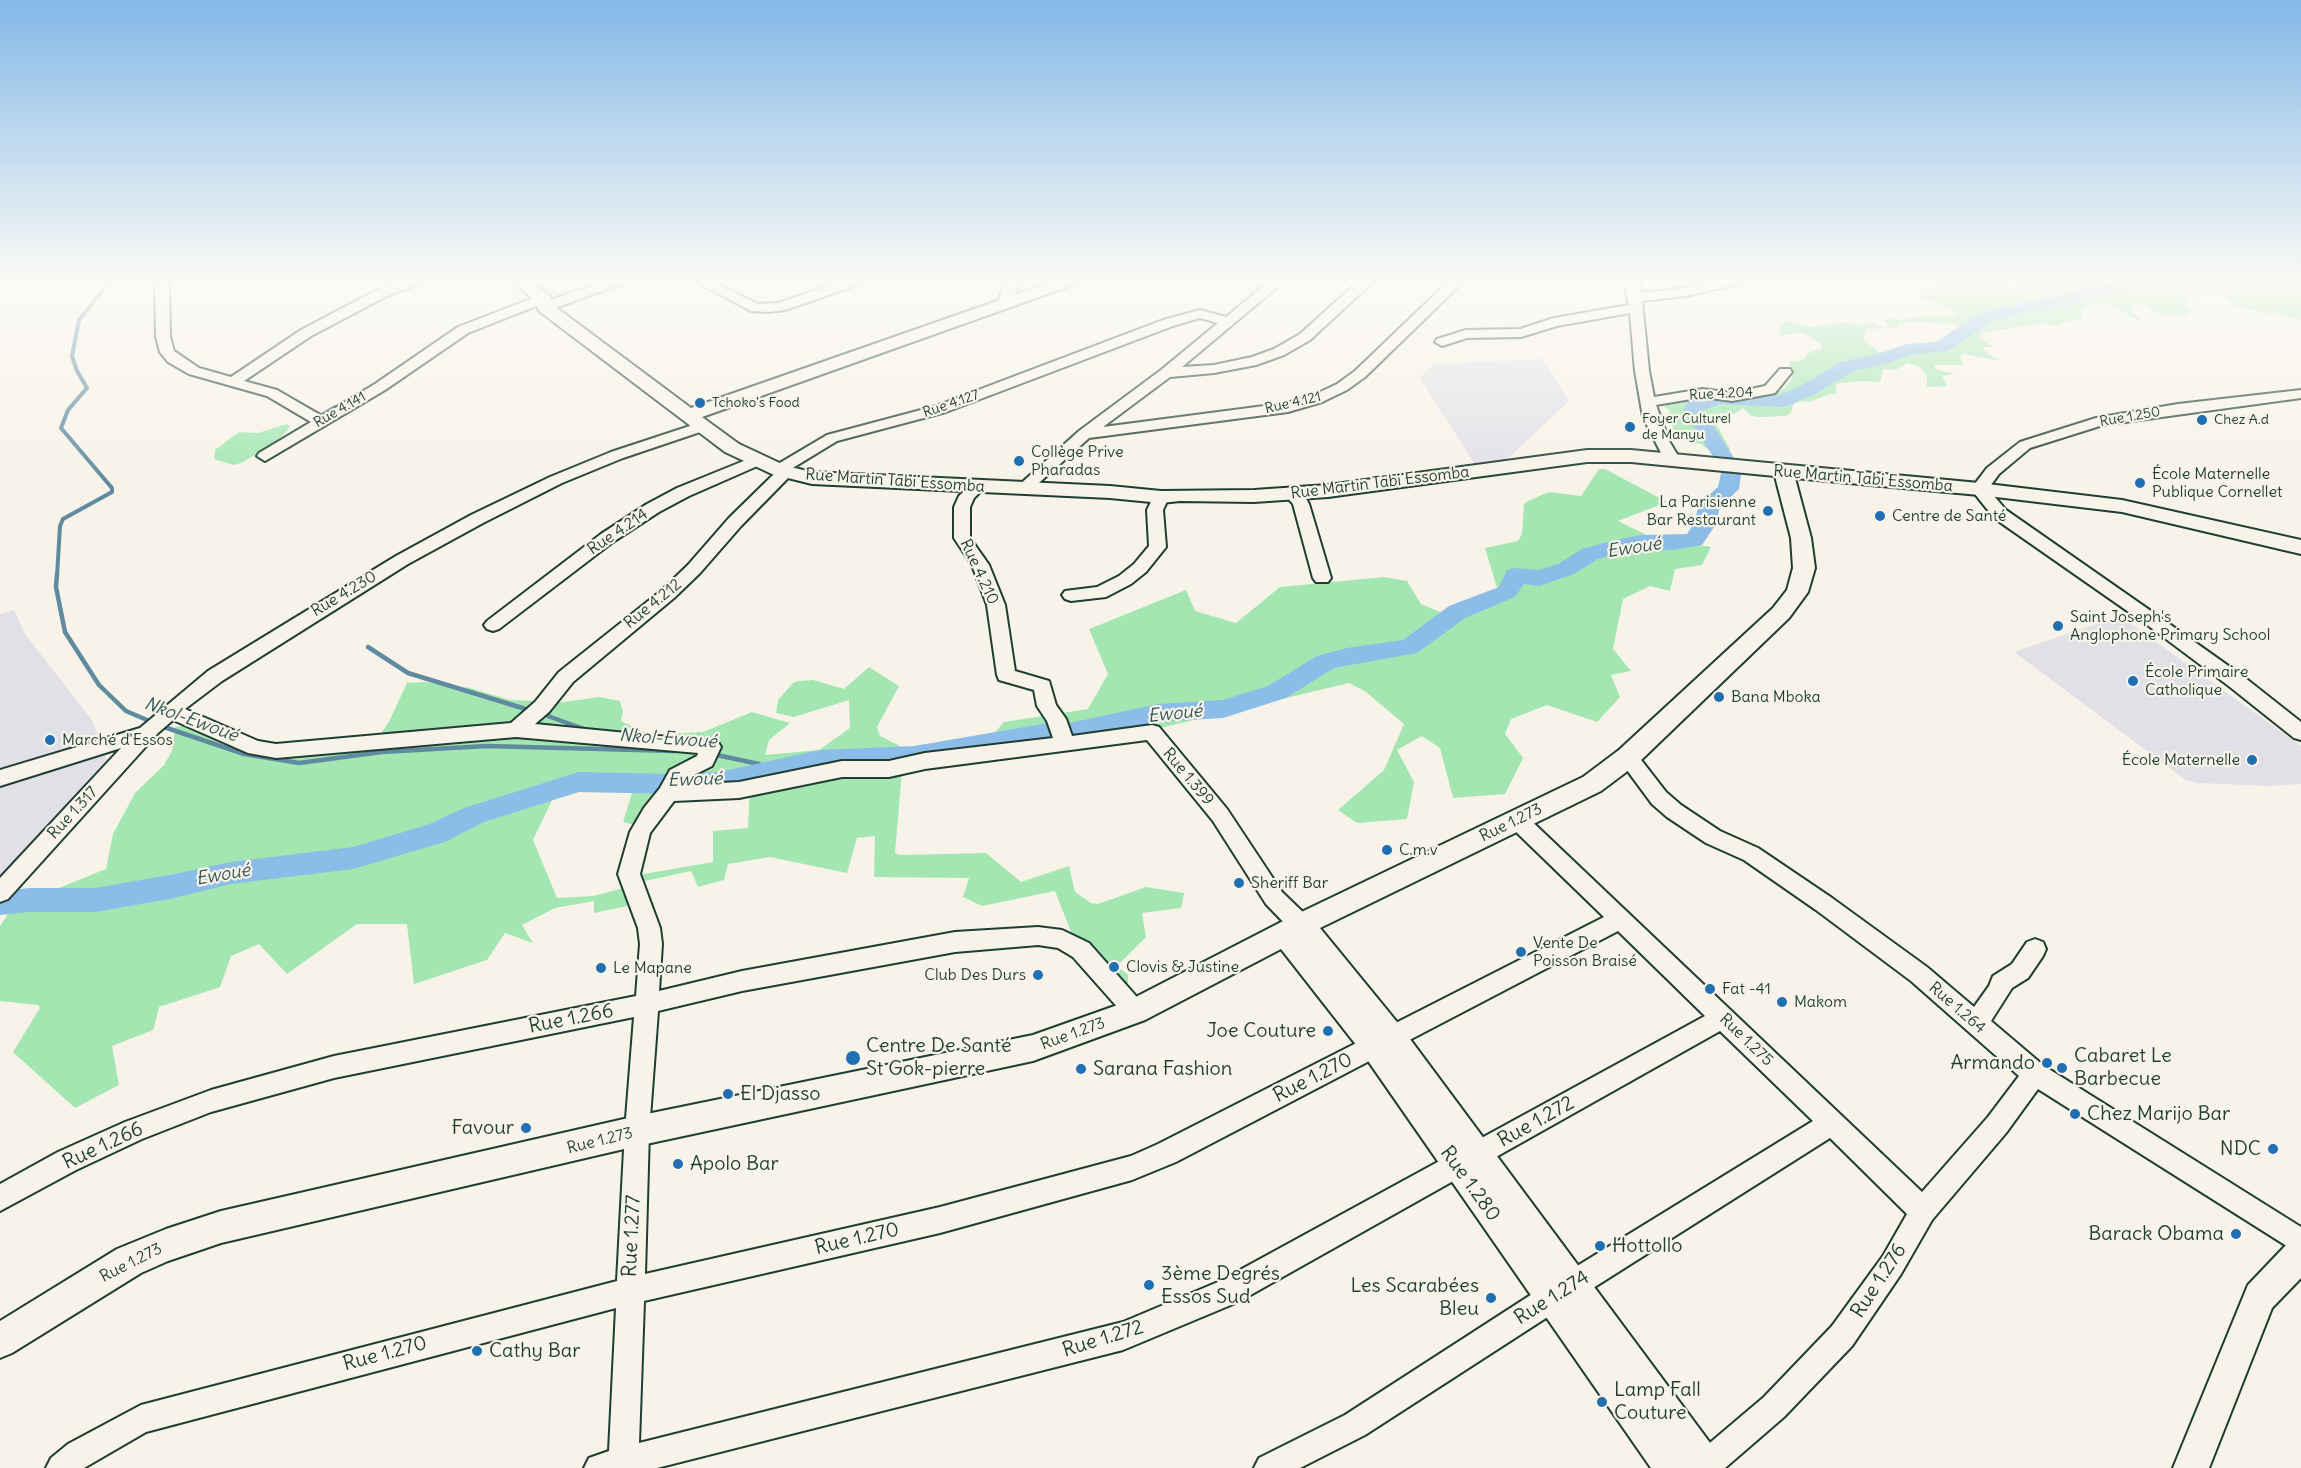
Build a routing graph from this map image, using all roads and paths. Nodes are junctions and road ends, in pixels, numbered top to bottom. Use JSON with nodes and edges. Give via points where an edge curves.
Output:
{"nodes":[{"id":1,"x":166,"y":348,"type":"edge"},
{"id":2,"x":284,"y":348,"type":"edge"},
{"id":3,"x":438,"y":348,"type":"edge"},
{"id":4,"x":601,"y":348,"type":"edge"},
{"id":5,"x":889,"y":348,"type":"edge"},
{"id":6,"x":1103,"y":348,"type":"edge"},
{"id":7,"x":1197,"y":348,"type":"edge"},
{"id":8,"x":1287,"y":348,"type":"edge"},
{"id":9,"x":1388,"y":348,"type":"edge"},
{"id":10,"x":1640,"y":348,"type":"edge"},
{"id":11,"x":1785,"y":372,"type":"dead end"},
{"id":12,"x":1166,"y":373,"type":"junction"},
{"id":13,"x":234,"y":381,"type":"junction"},
{"id":14,"x":2301,"y":394,"type":"edge"},
{"id":15,"x":1649,"y":402,"type":"junction"},
{"id":16,"x":694,"y":421,"type":"junction"},
{"id":17,"x":320,"y":422,"type":"junction"},
{"id":18,"x":1084,"y":434,"type":"junction"},
{"id":19,"x":265,"y":456,"type":"dead end"},
{"id":20,"x":1672,"y":459,"type":"junction"},
{"id":21,"x":756,"y":461,"type":"junction"},
{"id":22,"x":782,"y":471,"type":"junction"},
{"id":23,"x":1784,"y":472,"type":"junction"},
{"id":24,"x":977,"y":487,"type":"junction"},
{"id":25,"x":1024,"y":487,"type":"junction"},
{"id":26,"x":1979,"y":489,"type":"junction"},
{"id":27,"x":1292,"y":494,"type":"junction"},
{"id":28,"x":1161,"y":497,"type":"junction"},
{"id":29,"x":2301,"y":547,"type":"edge"},
{"id":30,"x":1322,"y":578,"type":"dead end"},
{"id":31,"x":1071,"y":595,"type":"dead end"},
{"id":32,"x":493,"y":625,"type":"dead end"},
{"id":33,"x":530,"y":718,"type":"junction"},
{"id":34,"x":158,"y":722,"type":"junction"},
{"id":35,"x":2301,"y":733,"type":"edge"},
{"id":36,"x":1065,"y":742,"type":"junction"},
{"id":37,"x":1628,"y":757,"type":"junction"},
{"id":38,"x":0,"y":778,"type":"edge"},
{"id":39,"x":673,"y":784,"type":"junction"},
{"id":40,"x":1517,"y":820,"type":"junction"},
{"id":41,"x":1,"y":891,"type":"edge"},
{"id":42,"x":1274,"y":898,"type":"joint"},
{"id":43,"x":1621,"y":919,"type":"junction"},
{"id":44,"x":1293,"y":930,"type":"junction"},
{"id":45,"x":2035,"y":949,"type":"dead end"},
{"id":46,"x":646,"y":1004,"type":"junction"},
{"id":47,"x":1135,"y":1011,"type":"junction"},
{"id":48,"x":1723,"y":1018,"type":"junction"},
{"id":49,"x":1975,"y":1024,"type":"junction"},
{"id":50,"x":1382,"y":1041,"type":"junction"},
{"id":51,"x":2035,"y":1074,"type":"junction"},
{"id":52,"x":1832,"y":1123,"type":"junction"},
{"id":53,"x":637,"y":1131,"type":"junction"},
{"id":54,"x":1467,"y":1160,"type":"junction"},
{"id":55,"x":0,"y":1198,"type":"edge"},
{"id":56,"x":1923,"y":1211,"type":"junction"},
{"id":57,"x":2301,"y":1242,"type":"edge"},
{"id":58,"x":2301,"y":1254,"type":"edge"},
{"id":59,"x":630,"y":1291,"type":"junction"},
{"id":60,"x":1562,"y":1291,"type":"junction"},
{"id":61,"x":0,"y":1341,"type":"edge"},
{"id":62,"x":615,"y":1466,"type":"edge"},
{"id":63,"x":1704,"y":1467,"type":"edge"},
{"id":64,"x":61,"y":1468,"type":"edge"},
{"id":65,"x":1269,"y":1468,"type":"edge"},
{"id":66,"x":1673,"y":1468,"type":"edge"},
{"id":67,"x":2191,"y":1468,"type":"edge"}],
"edges":[{"from":1,"to":13,"type":"street","via":[[173,359],[194,371]]},
{"from":2,"to":13,"type":"street"},
{"from":3,"to":17,"type":"street","name":"Rue 4.141"},
{"from":4,"to":16,"type":"main road","name":"Rue Martin Tabi Essomba"},
{"from":5,"to":16,"type":"main road"},
{"from":6,"to":22,"type":"street","name":"Rue 4.127","via":[[941,409],[832,438]]},
{"from":7,"to":12,"type":"street"},
{"from":8,"to":12,"type":"street","via":[[1256,361]]},
{"from":9,"to":18,"type":"street","name":"Rue 4.121","via":[[1360,374],[1317,399],[1288,407]]},
{"from":10,"to":15,"type":"street"},
{"from":11,"to":15,"type":"street","name":"Rue 4.204","via":[[1770,390],[1732,396],[1703,393]]},
{"from":12,"to":18,"type":"street"},
{"from":13,"to":17,"type":"street","via":[[281,398]]},
{"from":14,"to":26,"type":"street","name":"Rue 1.250","via":[[2101,421],[2025,445],[1993,471]]},
{"from":15,"to":20,"type":"street","via":[[1655,430]]},
{"from":16,"to":21,"type":"main road","name":"Rue Martin Tabi Essomba"},
{"from":16,"to":34,"type":"street","name":"Rue 4.230","via":[[556,480],[402,560],[215,675]]},
{"from":17,"to":19,"type":"street","name":"Rue 4.141"},
{"from":18,"to":25,"type":"street"},
{"from":20,"to":23,"type":"main road","name":"Rue Martin Tabi Essomba"},
{"from":20,"to":27,"type":"main road","name":"Rue Martin Tabi Essomba","via":[[1587,456]]},
{"from":21,"to":22,"type":"main road","name":"Rue Martin Tabi Essomba"},
{"from":21,"to":32,"type":"street","name":"Rue 4.214","via":[[653,508]]},
{"from":22,"to":24,"type":"main road","name":"Rue Martin Tabi Essomba","via":[[832,480]]},
{"from":22,"to":33,"type":"street","name":"Rue 4.212","via":[[694,569],[566,677]]},
{"from":23,"to":26,"type":"main road","name":"Rue Martin Tabi Essomba"},
{"from":23,"to":37,"type":"main road","name":"Rue 1.273","via":[[1801,538],[1804,568],[1797,592],[1781,613]]},
{"from":24,"to":25,"type":"main road","name":"Rue Martin Tabi Essomba"},
{"from":24,"to":36,"type":"street","name":"Rue 4.210","via":[[962,507],[962,538],[980,565],[996,605],[1006,675],[1041,686]]},
{"from":25,"to":28,"type":"main road","name":"Rue Martin Tabi Essomba"},
{"from":26,"to":29,"type":"main road","name":"Rue Martin Tabi Essomba","via":[[2122,506]]},
{"from":26,"to":35,"type":"street","via":[[2000,514],[2152,620]]},
{"from":27,"to":28,"type":"main road","name":"Rue Martin Tabi Essomba"},
{"from":27,"to":30,"type":"street","via":[[1301,504]]},
{"from":28,"to":31,"type":"street","via":[[1155,510],[1158,547],[1140,568],[1100,593]]},
{"from":33,"to":34,"type":"street","via":[[276,752]]},
{"from":33,"to":39,"type":"street","via":[[708,754]]},
{"from":34,"to":38,"type":"street","name":"Rue 4.230"},
{"from":34,"to":41,"type":"street","name":"Rue 1.317"},
{"from":36,"to":39,"type":"street","via":[[889,769],[842,769],[739,790]]},
{"from":36,"to":42,"type":"street","name":"Rue 1.399","via":[[1152,732],[1220,815]]},
{"from":37,"to":40,"type":"main road","name":"Rue 1.273","via":[[1592,784]]},
{"from":37,"to":49,"type":"street","name":"Rue 1.264","via":[[1653,791],[1674,811],[1713,837],[1751,854],[1824,904],[1919,974]]},
{"from":39,"to":46,"type":"street","name":"Rue 1.277","via":[[640,832],[629,874],[649,928]]},
{"from":40,"to":43,"type":"street","name":"Rue 1.275"},
{"from":40,"to":44,"type":"main road","name":"Rue 1.273"},
{"from":42,"to":44,"type":"street","name":"Rue 1.280"},
{"from":43,"to":48,"type":"street","name":"Rue 1.275"},
{"from":43,"to":50,"type":"street","name":"Rue 1.270"},
{"from":44,"to":47,"type":"main road","name":"Rue 1.273"},
{"from":44,"to":50,"type":"main road","name":"Rue 1.280"},
{"from":45,"to":49,"type":"street","via":[[2020,971],[2001,982]]},
{"from":46,"to":47,"type":"street","name":"Rue 1.266","via":[[742,981],[956,942],[1038,936],[1062,939],[1081,950]]},
{"from":46,"to":53,"type":"street","name":"Rue 1.277"},
{"from":46,"to":55,"type":"street","name":"Rue 1.266","via":[[334,1067],[211,1101],[105,1143]]},
{"from":47,"to":53,"type":"main road","name":"Rue 1.273","via":[[1034,1048]]},
{"from":48,"to":52,"type":"street","name":"Rue 1.275"},
{"from":48,"to":54,"type":"street","name":"Rue 1.272"},
{"from":49,"to":51,"type":"street","name":"Rue 1.264"},
{"from":50,"to":54,"type":"main road","name":"Rue 1.280"},
{"from":50,"to":59,"type":"street","name":"Rue 1.270","via":[[1132,1168],[940,1220]]},
{"from":51,"to":56,"type":"street","name":"Rue 1.276"},
{"from":51,"to":57,"type":"street","name":"Rue 1.264"},
{"from":52,"to":56,"type":"street","name":"Rue 1.275"},
{"from":52,"to":60,"type":"street","name":"Rue 1.274"},
{"from":53,"to":59,"type":"street","name":"Rue 1.277"},
{"from":53,"to":61,"type":"main road","name":"Rue 1.273","via":[[221,1227],[165,1245],[114,1270]]},
{"from":54,"to":60,"type":"main road","name":"Rue 1.280"},
{"from":54,"to":62,"type":"street","name":"Rue 1.272","via":[[1228,1292],[1123,1336]]},
{"from":56,"to":63,"type":"street","name":"Rue 1.276","via":[[1842,1336],[1774,1407]]},
{"from":58,"to":67,"type":"main road","via":[[2260,1297]]},
{"from":59,"to":62,"type":"street","name":"Rue 1.277"},
{"from":59,"to":64,"type":"street","name":"Rue 1.270","via":[[141,1419],[78,1454]]},
{"from":60,"to":63,"type":"main road","name":"Rue 1.280"},
{"from":60,"to":65,"type":"street","name":"Rue 1.274","via":[[1355,1425]]},
{"from":60,"to":66,"type":"main road","name":"Rue 1.280"}]}
